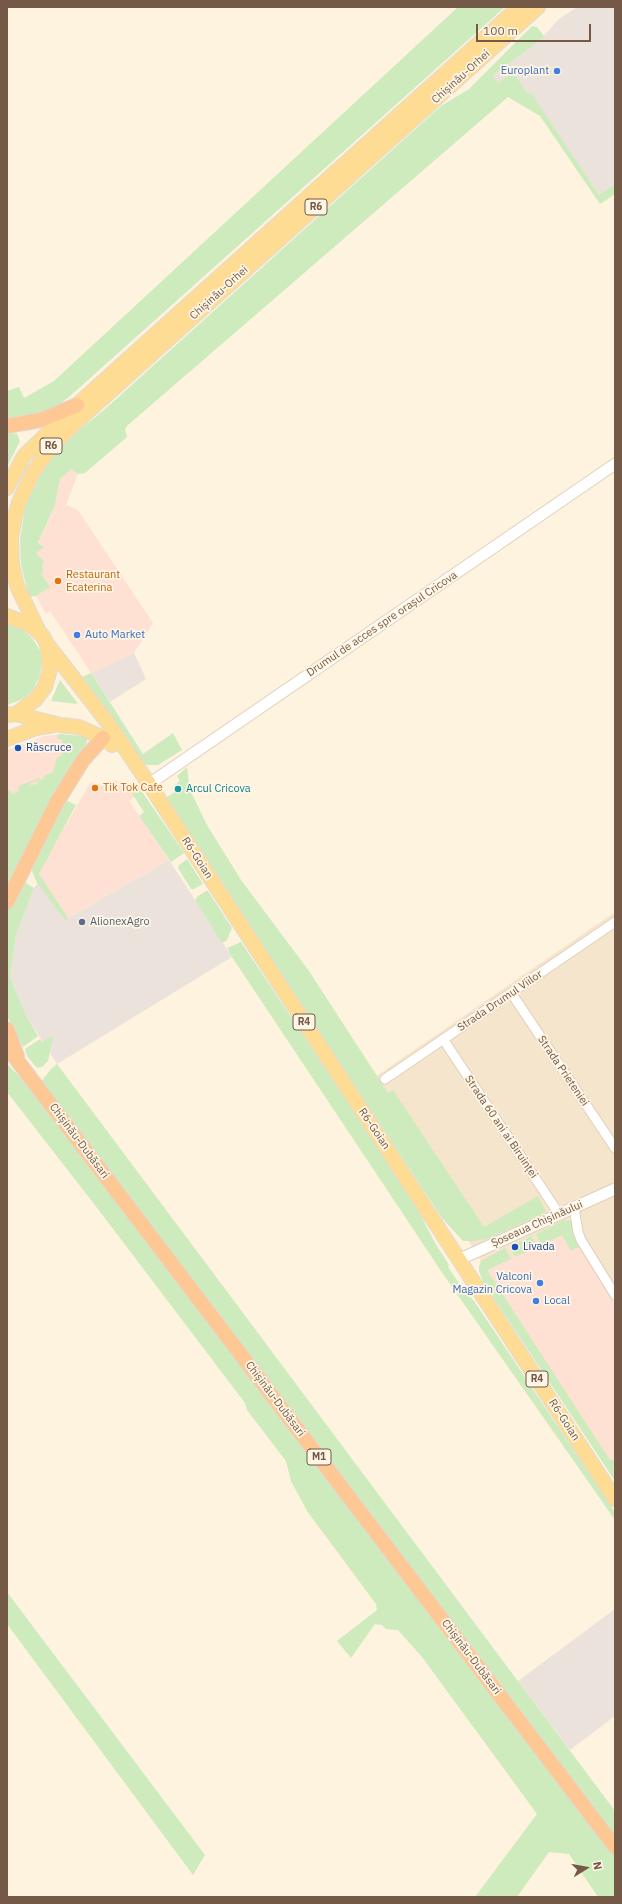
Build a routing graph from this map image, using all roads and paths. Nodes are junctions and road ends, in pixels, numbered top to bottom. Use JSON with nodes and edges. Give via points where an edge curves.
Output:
{"nodes":[{"id":1,"x":519,"y":7,"type":"edge"},
{"id":2,"x":538,"y":7,"type":"edge"},
{"id":3,"x":77,"y":405,"type":"junction"},
{"id":4,"x":7,"y":426,"type":"edge"},
{"id":5,"x":615,"y":464,"type":"edge"},
{"id":6,"x":7,"y":488,"type":"edge"},
{"id":7,"x":7,"y":616,"type":"edge"},
{"id":8,"x":39,"y":632,"type":"junction"},
{"id":9,"x":47,"y":644,"type":"junction"},
{"id":10,"x":10,"y":719,"type":"edge"},
{"id":11,"x":60,"y":725,"type":"junction"},
{"id":12,"x":103,"y":738,"type":"junction"},
{"id":13,"x":7,"y":739,"type":"edge"},
{"id":14,"x":131,"y":760,"type":"junction"},
{"id":15,"x":149,"y":784,"type":"junction"},
{"id":16,"x":7,"y":902,"type":"edge"},
{"id":17,"x":615,"y":922,"type":"edge"},
{"id":18,"x":512,"y":994,"type":"junction"},
{"id":19,"x":7,"y":1029,"type":"edge"},
{"id":20,"x":443,"y":1040,"type":"junction"},
{"id":21,"x":7,"y":1047,"type":"edge"},
{"id":22,"x":7,"y":1056,"type":"edge"},
{"id":23,"x":22,"y":1067,"type":"junction"},
{"id":24,"x":385,"y":1079,"type":"dead end"},
{"id":25,"x":615,"y":1148,"type":"edge"},
{"id":26,"x":615,"y":1189,"type":"edge"},
{"id":27,"x":574,"y":1208,"type":"junction"},
{"id":28,"x":559,"y":1214,"type":"junction"},
{"id":29,"x":458,"y":1260,"type":"junction"},
{"id":30,"x":615,"y":1295,"type":"edge"},
{"id":31,"x":615,"y":1499,"type":"edge"},
{"id":32,"x":615,"y":1847,"type":"edge"}],
"edges":[{"from":1,"to":3,"type":"main road","name":"Chișinău-Orhei","number":"R6"},
{"from":2,"to":8,"type":"main road","name":"Chișinău-Orhei","number":"R6","via":[[51,447],[34,471],[20,502],[11,538],[12,565],[17,586]]},
{"from":3,"to":4,"type":"highway","via":[[41,420]]},
{"from":3,"to":6,"type":"main road","name":"Chișinău-Orhei","number":"R6","via":[[24,456]]},
{"from":5,"to":15,"type":"street","name":"Drumul de acces spre orașul Cricova"},
{"from":7,"to":8,"type":"main road","number":"R6","via":[[22,621]]},
{"from":8,"to":9,"type":"main road","number":"R6"},
{"from":9,"to":10,"type":"main road","number":"R6","via":[[50,669],[45,687],[35,700]]},
{"from":9,"to":14,"type":"main road","name":"R6-Goian","number":"R4","via":[[104,719]]},
{"from":10,"to":11,"type":"main road","name":"R6-Goian","number":"R4"},
{"from":11,"to":12,"type":"main road","name":"R6-Goian","number":"R4","via":[[79,727]]},
{"from":11,"to":13,"type":"main road","via":[[36,728]]},
{"from":12,"to":14,"type":"main road","name":"R6-Goian","number":"R4"},
{"from":12,"to":16,"type":"highway","via":[[83,760],[57,802]]},
{"from":14,"to":15,"type":"main road","name":"R6-Goian","number":"R4"},
{"from":15,"to":29,"type":"main road","name":"R6-Goian","number":"R4"},
{"from":17,"to":18,"type":"street","name":"Strada Drumul Viilor"},
{"from":18,"to":20,"type":"street","name":"Strada Drumul Viilor"},
{"from":18,"to":25,"type":"street","name":"Strada Prieteniei"},
{"from":19,"to":23,"type":"highway"},
{"from":20,"to":24,"type":"street","name":"Strada Drumul Viilor"},
{"from":20,"to":28,"type":"street","name":"Strada 60 ani ai Biruinței"},
{"from":21,"to":23,"type":"highway","name":"Chișinău-Dubăsari","number":"M1"},
{"from":22,"to":23,"type":"highway"},
{"from":23,"to":32,"type":"highway","name":"Chișinău-Dubăsari","number":"M1"},
{"from":26,"to":27,"type":"street","name":"Șoseaua Chișinăului"},
{"from":27,"to":28,"type":"street","name":"Șoseaua Chișinăului"},
{"from":27,"to":30,"type":"street","via":[[581,1240]]},
{"from":28,"to":29,"type":"street","name":"Șoseaua Chișinăului"},
{"from":29,"to":31,"type":"main road","name":"R6-Goian","number":"R4"}]}
